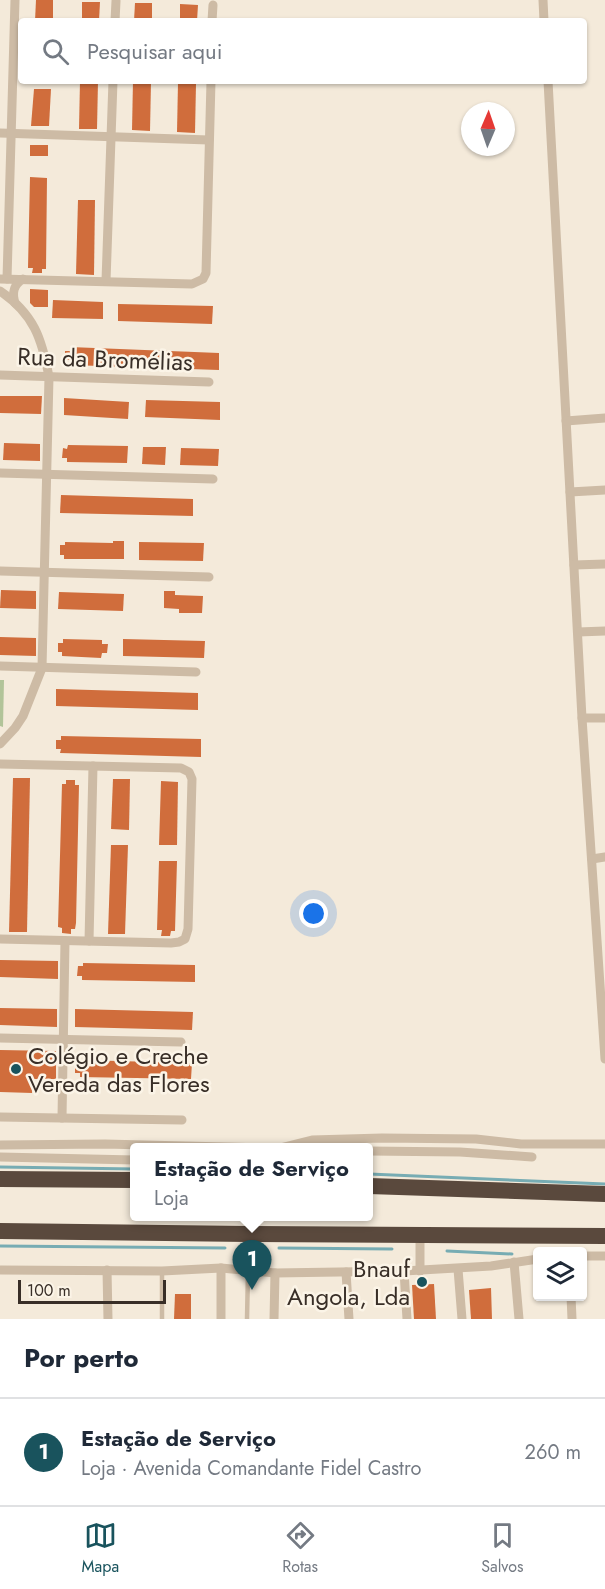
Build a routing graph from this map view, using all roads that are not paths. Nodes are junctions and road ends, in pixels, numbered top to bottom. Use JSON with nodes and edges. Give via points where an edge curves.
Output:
{"nodes":[{"id":1,"x":15,"y":0,"type":"edge"},
{"id":2,"x":543,"y":0,"type":"edge"},
{"id":3,"x":116,"y":1,"type":"edge"},
{"id":4,"x":213,"y":5,"type":"dead end"},
{"id":5,"x":115,"y":18,"type":"edge"},
{"id":6,"x":212,"y":18,"type":"edge"},
{"id":7,"x":544,"y":18,"type":"edge"},
{"id":8,"x":113,"y":84,"type":"edge"},
{"id":9,"x":211,"y":84,"type":"edge"},
{"id":10,"x":548,"y":84,"type":"edge"},
{"id":11,"x":0,"y":134,"type":"edge"},
{"id":12,"x":11,"y":134,"type":"junction"},
{"id":13,"x":111,"y":137,"type":"junction"},
{"id":14,"x":209,"y":140,"type":"junction"},
{"id":15,"x":4,"y":279,"type":"edge"},
{"id":16,"x":23,"y":279,"type":"junction"},
{"id":17,"x":106,"y":281,"type":"junction"},
{"id":18,"x":0,"y":291,"type":"edge"},
{"id":19,"x":15,"y":303,"type":"junction"},
{"id":20,"x":0,"y":375,"type":"edge"},
{"id":21,"x":49,"y":377,"type":"junction"},
{"id":22,"x":209,"y":382,"type":"dead end"},
{"id":23,"x":605,"y":418,"type":"edge"},
{"id":24,"x":567,"y":421,"type":"junction"},
{"id":25,"x":0,"y":473,"type":"edge"},
{"id":26,"x":46,"y":474,"type":"junction"},
{"id":27,"x":213,"y":479,"type":"dead end"},
{"id":28,"x":605,"y":490,"type":"edge"},
{"id":29,"x":570,"y":492,"type":"junction"},
{"id":30,"x":605,"y":564,"type":"edge"},
{"id":31,"x":574,"y":565,"type":"junction"},
{"id":32,"x":0,"y":571,"type":"edge"},
{"id":33,"x":44,"y":572,"type":"junction"},
{"id":34,"x":209,"y":577,"type":"dead end"},
{"id":35,"x":605,"y":631,"type":"edge"},
{"id":36,"x":579,"y":632,"type":"junction"},
{"id":37,"x":0,"y":666,"type":"edge"},
{"id":38,"x":42,"y":668,"type":"junction"},
{"id":39,"x":196,"y":672,"type":"dead end"},
{"id":40,"x":582,"y":718,"type":"junction"},
{"id":41,"x":605,"y":718,"type":"edge"},
{"id":42,"x":0,"y":744,"type":"edge"},
{"id":43,"x":0,"y":764,"type":"edge"},
{"id":44,"x":93,"y":766,"type":"junction"},
{"id":45,"x":605,"y":857,"type":"edge"},
{"id":46,"x":592,"y":859,"type":"junction"},
{"id":47,"x":0,"y":939,"type":"edge"},
{"id":48,"x":65,"y":941,"type":"junction"},
{"id":49,"x":89,"y":941,"type":"junction"},
{"id":50,"x":601,"y":944,"type":"edge"},
{"id":51,"x":0,"y":1038,"type":"edge"},
{"id":52,"x":63,"y":1039,"type":"junction"},
{"id":53,"x":182,"y":1042,"type":"dead end"},
{"id":54,"x":605,"y":1059,"type":"edge"},
{"id":55,"x":0,"y":1117,"type":"edge"},
{"id":56,"x":62,"y":1118,"type":"junction"},
{"id":57,"x":182,"y":1120,"type":"dead end"},
{"id":58,"x":300,"y":1143,"type":"edge"},
{"id":59,"x":605,"y":1144,"type":"edge"},
{"id":60,"x":0,"y":1145,"type":"edge"},
{"id":61,"x":130,"y":1145,"type":"edge"},
{"id":62,"x":373,"y":1151,"type":"edge"},
{"id":63,"x":0,"y":1156,"type":"edge"},
{"id":64,"x":532,"y":1157,"type":"dead end"},
{"id":65,"x":130,"y":1160,"type":"edge"},
{"id":66,"x":0,"y":1179,"type":"edge"},
{"id":67,"x":130,"y":1180,"type":"edge"},
{"id":68,"x":373,"y":1186,"type":"edge"},
{"id":69,"x":605,"y":1194,"type":"edge"},
{"id":70,"x":0,"y":1231,"type":"edge"},
{"id":71,"x":248,"y":1234,"type":"junction"},
{"id":72,"x":420,"y":1235,"type":"junction"},
{"id":73,"x":605,"y":1236,"type":"edge"},
{"id":74,"x":587,"y":1256,"type":"edge"},
{"id":75,"x":605,"y":1256,"type":"edge"},
{"id":76,"x":533,"y":1260,"type":"edge"},
{"id":77,"x":514,"y":1262,"type":"junction"},
{"id":78,"x":221,"y":1268,"type":"junction"},
{"id":79,"x":248,"y":1269,"type":"junction"},
{"id":80,"x":458,"y":1269,"type":"junction"},
{"id":81,"x":0,"y":1270,"type":"edge"},
{"id":82,"x":107,"y":1270,"type":"junction"},
{"id":83,"x":162,"y":1271,"type":"junction"},
{"id":84,"x":420,"y":1271,"type":"junction"},
{"id":85,"x":346,"y":1272,"type":"junction"},
{"id":86,"x":404,"y":1272,"type":"junction"},
{"id":87,"x":275,"y":1273,"type":"junction"},
{"id":88,"x":571,"y":1301,"type":"edge"},
{"id":89,"x":108,"y":1319,"type":"edge"},
{"id":90,"x":162,"y":1319,"type":"edge"},
{"id":91,"x":221,"y":1319,"type":"edge"},
{"id":92,"x":247,"y":1319,"type":"edge"},
{"id":93,"x":274,"y":1319,"type":"edge"},
{"id":94,"x":349,"y":1319,"type":"edge"},
{"id":95,"x":407,"y":1319,"type":"edge"},
{"id":96,"x":462,"y":1319,"type":"edge"},
{"id":97,"x":519,"y":1319,"type":"edge"},
{"id":98,"x":572,"y":1319,"type":"edge"}],
"edges":[{"from":1,"to":12,"type":"street"},
{"from":2,"to":7,"type":"street"},
{"from":3,"to":5,"type":"street"},
{"from":4,"to":6,"type":"street"},
{"from":8,"to":13,"type":"street"},
{"from":9,"to":14,"type":"street"},
{"from":10,"to":24,"type":"street"},
{"from":11,"to":12,"type":"street"},
{"from":12,"to":13,"type":"street"},
{"from":12,"to":15,"type":"street"},
{"from":13,"to":14,"type":"street"},
{"from":13,"to":17,"type":"street"},
{"from":14,"to":17,"type":"street","via":[[203,279],[192,284]]},
{"from":15,"to":16,"type":"street"},
{"from":16,"to":17,"type":"street"},
{"from":16,"to":19,"type":"street","via":[[14,288]]},
{"from":18,"to":19,"type":"street"},
{"from":19,"to":21,"type":"street","via":[[38,332]]},
{"from":20,"to":21,"type":"street","name":"Rua da Bromélias"},
{"from":21,"to":22,"type":"street","name":"Rua da Bromélias"},
{"from":21,"to":26,"type":"street"},
{"from":23,"to":24,"type":"street"},
{"from":24,"to":29,"type":"street"},
{"from":25,"to":26,"type":"street"},
{"from":26,"to":27,"type":"street"},
{"from":26,"to":33,"type":"street"},
{"from":28,"to":29,"type":"street"},
{"from":29,"to":31,"type":"street"},
{"from":30,"to":31,"type":"street"},
{"from":31,"to":36,"type":"street"},
{"from":32,"to":33,"type":"street"},
{"from":33,"to":34,"type":"street"},
{"from":33,"to":38,"type":"street"},
{"from":35,"to":36,"type":"street"},
{"from":36,"to":40,"type":"street"},
{"from":37,"to":38,"type":"street"},
{"from":38,"to":39,"type":"street"},
{"from":38,"to":42,"type":"street","via":[[23,716]]},
{"from":40,"to":41,"type":"street"},
{"from":40,"to":46,"type":"street"},
{"from":43,"to":44,"type":"street"},
{"from":44,"to":49,"type":"street"},
{"from":44,"to":49,"type":"street","via":[[181,768],[191,773],[192,784],[186,937],[171,943]]},
{"from":45,"to":46,"type":"street"},
{"from":46,"to":50,"type":"street"},
{"from":47,"to":48,"type":"street"},
{"from":48,"to":49,"type":"street"},
{"from":48,"to":52,"type":"street"},
{"from":50,"to":54,"type":"street"},
{"from":51,"to":52,"type":"street"},
{"from":52,"to":53,"type":"street"},
{"from":52,"to":56,"type":"street"},
{"from":55,"to":56,"type":"street"},
{"from":56,"to":57,"type":"street"},
{"from":58,"to":59,"type":"street","via":[[382,1138]]},
{"from":60,"to":61,"type":"street"},
{"from":62,"to":64,"type":"street"},
{"from":63,"to":65,"type":"street"},
{"from":66,"to":67,"type":"highway"},
{"from":68,"to":69,"type":"highway"},
{"from":70,"to":71,"type":"highway"},
{"from":71,"to":72,"type":"highway"},
{"from":71,"to":79,"type":"street"},
{"from":72,"to":73,"type":"highway"},
{"from":72,"to":84,"type":"street"},
{"from":74,"to":75,"type":"street"},
{"from":76,"to":77,"type":"street"},
{"from":77,"to":80,"type":"street"},
{"from":77,"to":97,"type":"street"},
{"from":78,"to":79,"type":"street"},
{"from":78,"to":83,"type":"street"},
{"from":78,"to":91,"type":"street"},
{"from":79,"to":87,"type":"street"},
{"from":79,"to":92,"type":"lane"},
{"from":80,"to":84,"type":"street"},
{"from":80,"to":96,"type":"street"},
{"from":81,"to":82,"type":"street"},
{"from":82,"to":83,"type":"street"},
{"from":82,"to":89,"type":"street"},
{"from":83,"to":90,"type":"lane"},
{"from":84,"to":86,"type":"street"},
{"from":85,"to":86,"type":"street"},
{"from":85,"to":87,"type":"street"},
{"from":85,"to":94,"type":"street"},
{"from":86,"to":95,"type":"street"},
{"from":87,"to":93,"type":"street"},
{"from":88,"to":98,"type":"street"}]}
